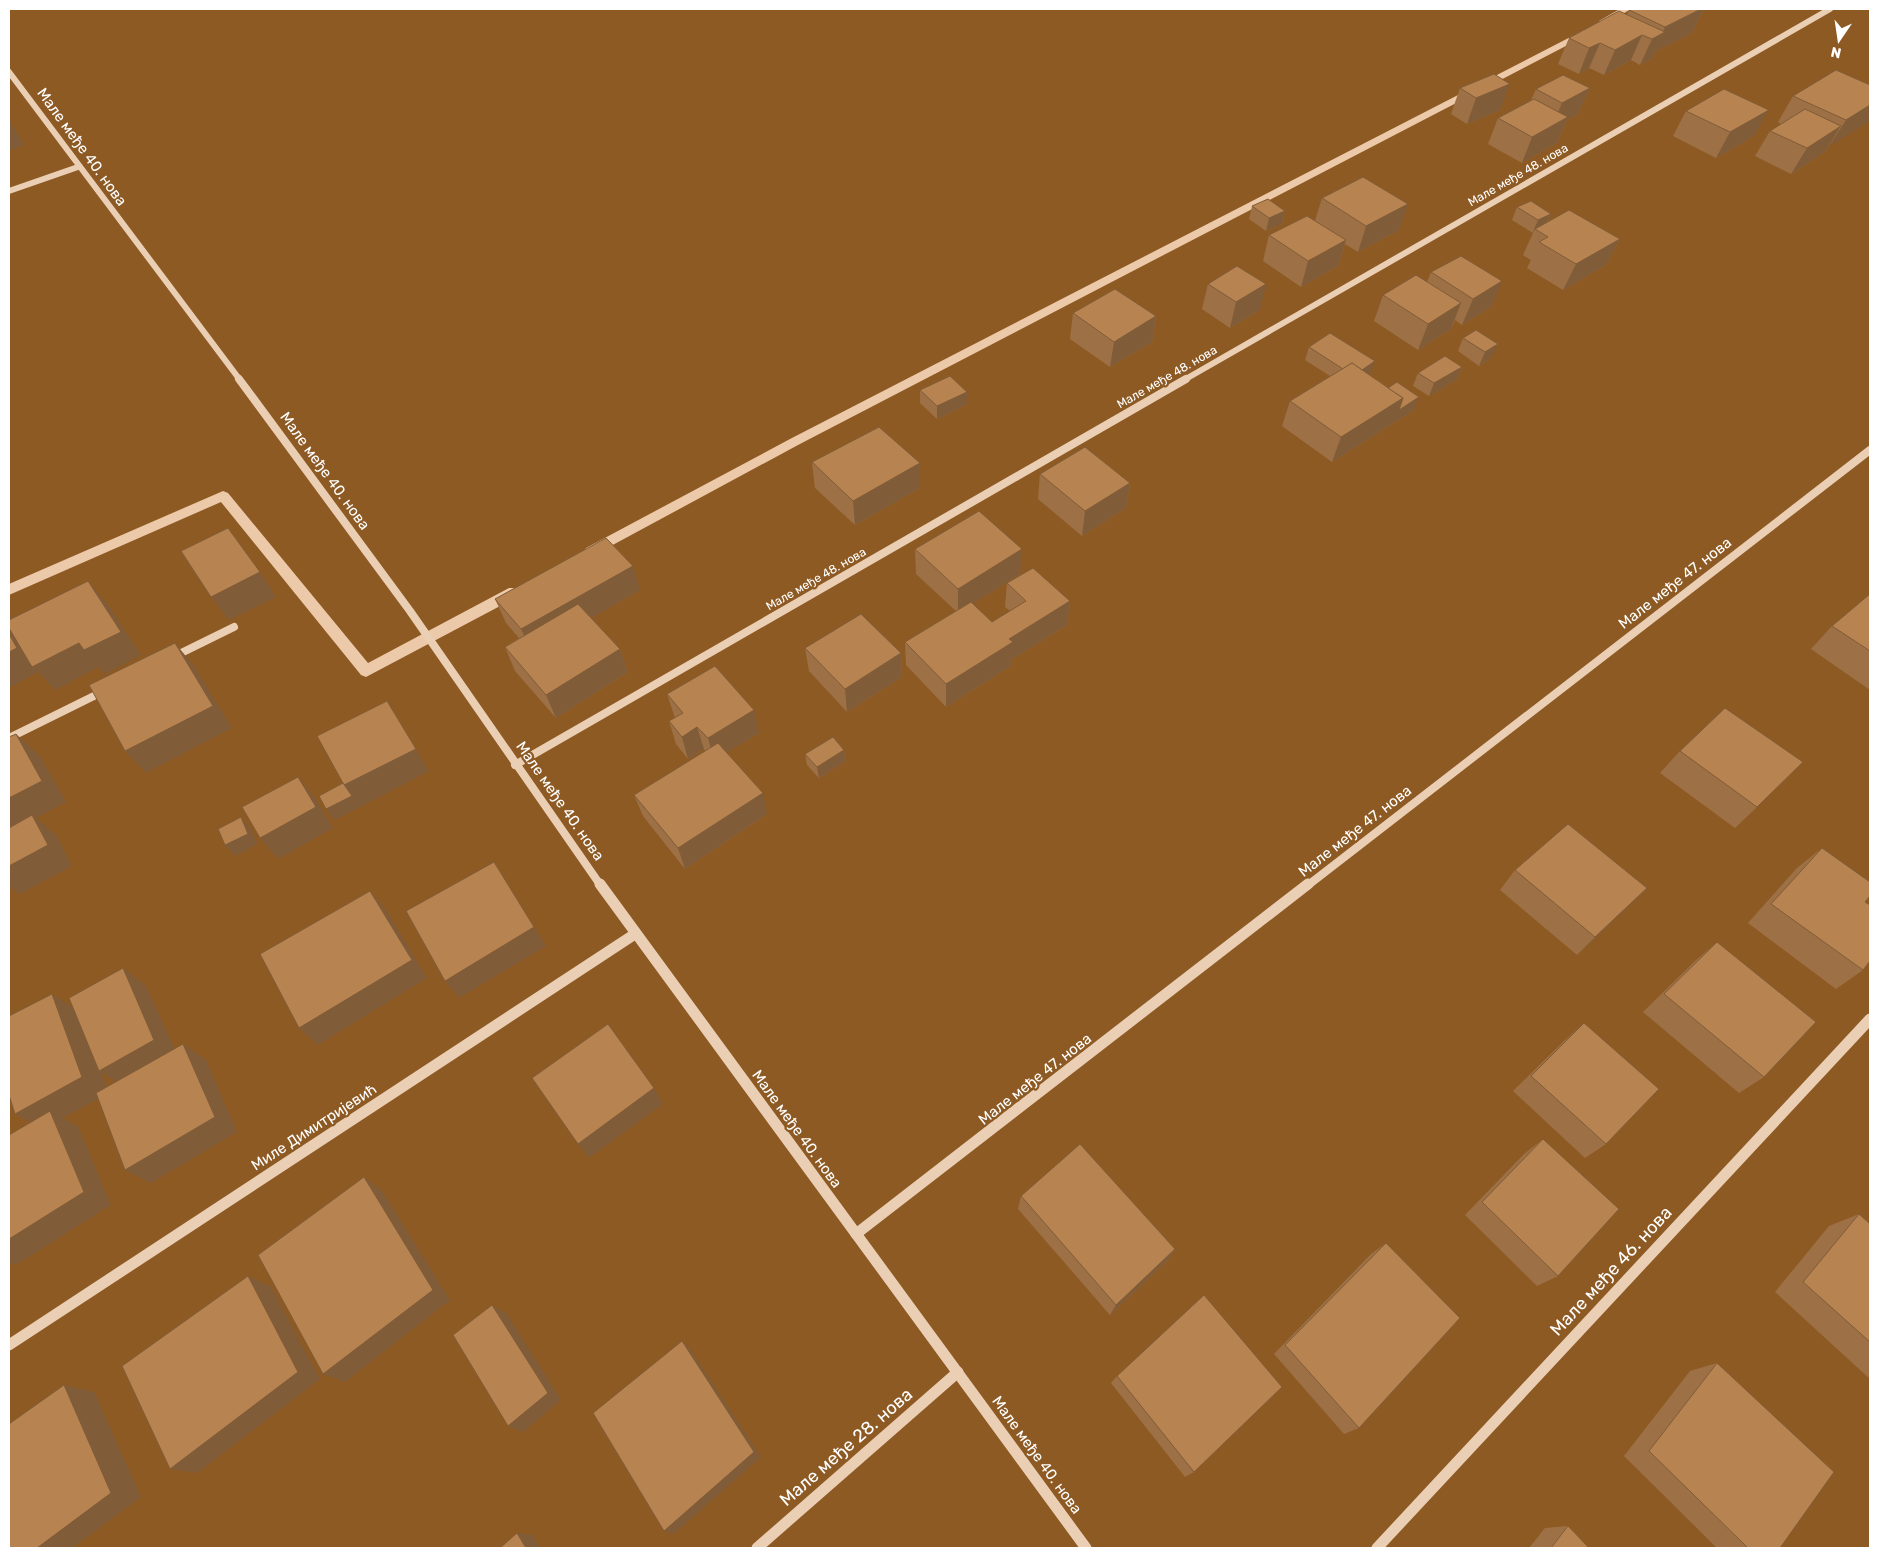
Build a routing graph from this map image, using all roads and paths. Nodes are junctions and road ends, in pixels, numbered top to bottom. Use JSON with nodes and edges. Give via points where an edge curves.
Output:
{"nodes":[{"id":1,"x":1830,"y":9,"type":"edge"},
{"id":2,"x":9,"y":72,"type":"edge"},
{"id":3,"x":78,"y":167,"type":"junction"},
{"id":4,"x":9,"y":191,"type":"edge"},
{"id":5,"x":1870,"y":450,"type":"edge"},
{"id":6,"x":234,"y":627,"type":"dead end"},
{"id":7,"x":165,"y":661,"type":"edge"},
{"id":8,"x":113,"y":687,"type":"edge"},
{"id":9,"x":9,"y":738,"type":"edge"},
{"id":10,"x":515,"y":765,"type":"junction"},
{"id":11,"x":635,"y":934,"type":"junction"},
{"id":12,"x":1870,"y":1018,"type":"edge"},
{"id":13,"x":856,"y":1234,"type":"junction"},
{"id":14,"x":9,"y":1345,"type":"edge"},
{"id":15,"x":958,"y":1372,"type":"junction"},
{"id":16,"x":757,"y":1548,"type":"edge"},
{"id":17,"x":1086,"y":1548,"type":"edge"},
{"id":18,"x":1376,"y":1548,"type":"edge"}],
"edges":[{"from":1,"to":10,"type":"street","name":"Мале међе 48. нова"},
{"from":2,"to":3,"type":"street","name":"Мале међе 40. нова"},
{"from":3,"to":4,"type":"street"},
{"from":3,"to":10,"type":"street","name":"Мале међе 40. нова","via":[[410,611]]},
{"from":5,"to":13,"type":"street","name":"Мале међе 47. нова"},
{"from":6,"to":7,"type":"street"},
{"from":8,"to":9,"type":"street"},
{"from":10,"to":11,"type":"street","name":"Мале међе 40. нова"},
{"from":11,"to":13,"type":"street","name":"Мале међе 40. нова"},
{"from":11,"to":14,"type":"street","name":"Миле Димитријевић"},
{"from":12,"to":18,"type":"street","name":"Мале међе 46. нова"},
{"from":13,"to":15,"type":"street","name":"Мале међе 40. нова"},
{"from":15,"to":16,"type":"street","name":"Мале међе 28. нова"},
{"from":15,"to":17,"type":"street","name":"Мале међе 40. нова"}]}
